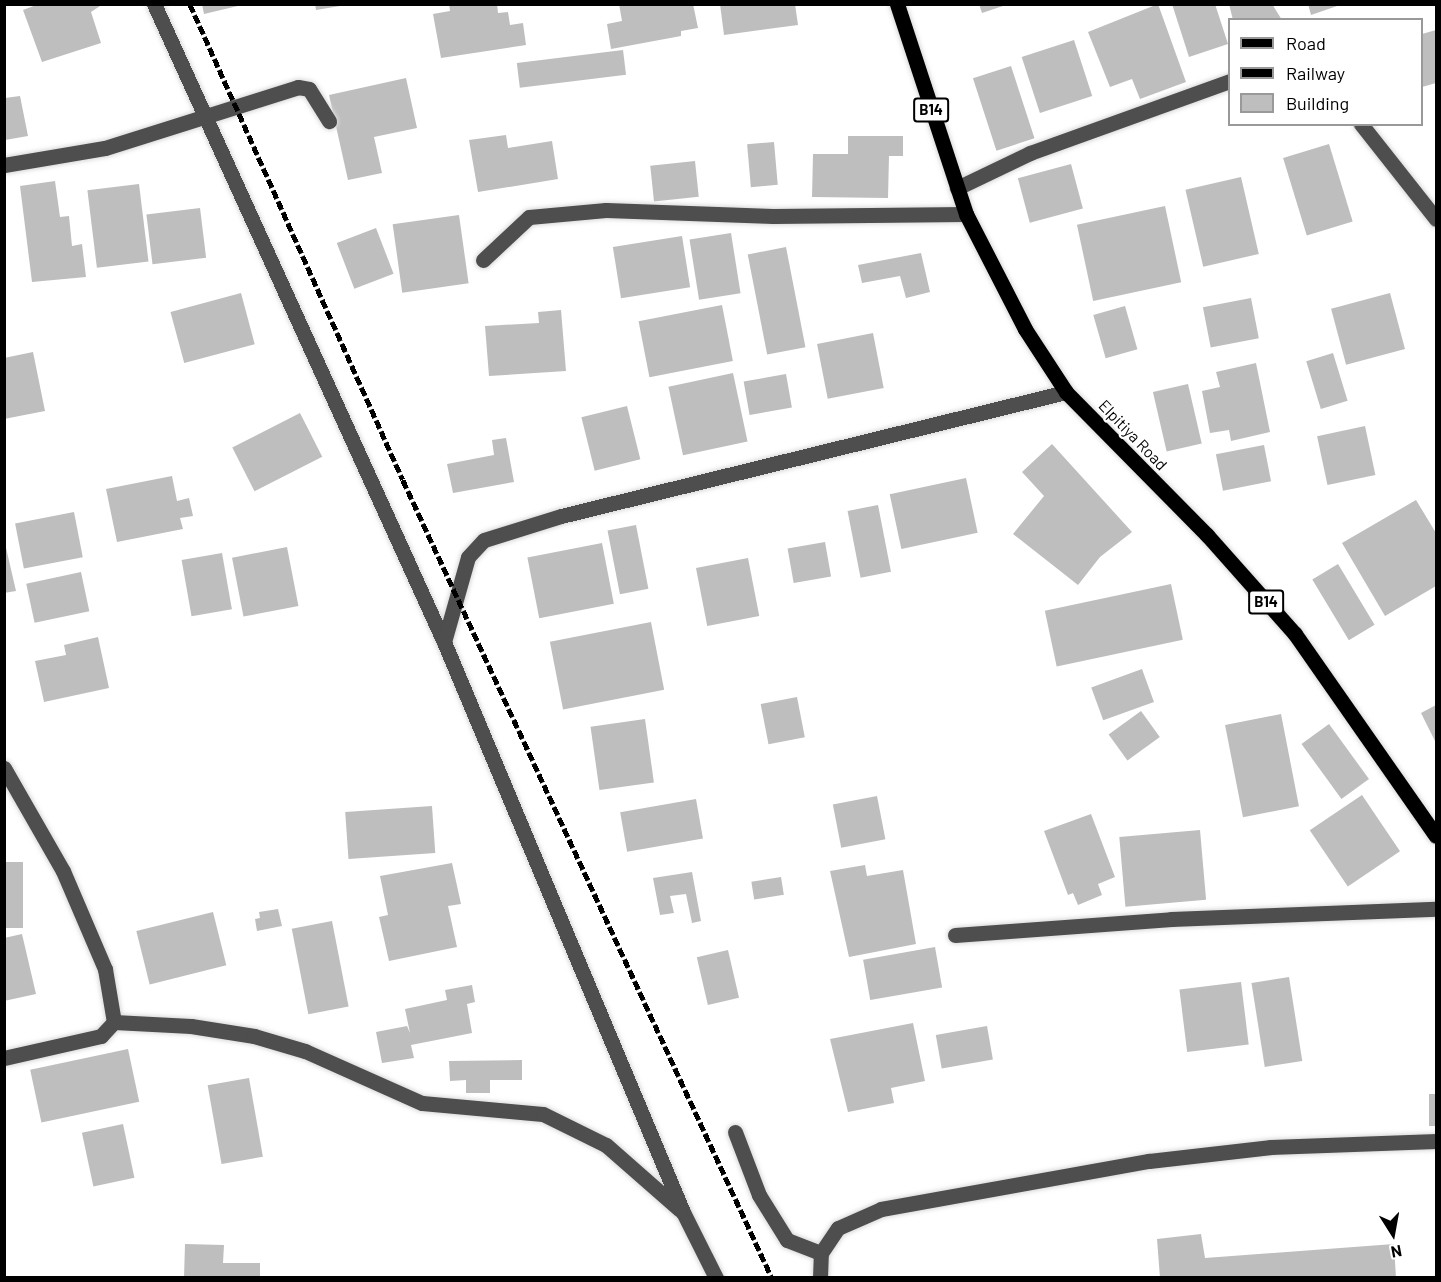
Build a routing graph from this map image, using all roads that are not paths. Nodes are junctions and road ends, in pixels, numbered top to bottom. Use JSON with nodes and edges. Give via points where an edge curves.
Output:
{"nodes":[{"id":1,"x":154,"y":4,"type":"edge"},
{"id":2,"x":897,"y":4,"type":"edge"},
{"id":3,"x":1228,"y":82,"type":"edge"},
{"id":4,"x":204,"y":116,"type":"junction"},
{"id":5,"x":329,"y":121,"type":"dead end"},
{"id":6,"x":1363,"y":126,"type":"edge"},
{"id":7,"x":4,"y":165,"type":"edge"},
{"id":8,"x":957,"y":188,"type":"junction"},
{"id":9,"x":966,"y":214,"type":"junction"},
{"id":10,"x":1437,"y":219,"type":"edge"},
{"id":11,"x":483,"y":260,"type":"dead end"},
{"id":12,"x":1066,"y":392,"type":"junction"},
{"id":13,"x":444,"y":642,"type":"junction"},
{"id":14,"x":4,"y":768,"type":"edge"},
{"id":15,"x":1437,"y":836,"type":"edge"},
{"id":16,"x":1437,"y":909,"type":"edge"},
{"id":17,"x":955,"y":935,"type":"dead end"},
{"id":18,"x":114,"y":1022,"type":"junction"},
{"id":19,"x":4,"y":1058,"type":"edge"},
{"id":20,"x":735,"y":1132,"type":"dead end"},
{"id":21,"x":1437,"y":1141,"type":"edge"},
{"id":22,"x":683,"y":1212,"type":"junction"},
{"id":23,"x":821,"y":1253,"type":"junction"},
{"id":24,"x":716,"y":1278,"type":"edge"},
{"id":25,"x":820,"y":1278,"type":"edge"}],
"edges":[{"from":1,"to":4,"type":"street"},
{"from":2,"to":8,"type":"main road","name":"Elpitiya Road","number":"B14"},
{"from":3,"to":8,"type":"street","via":[[1052,145]]},
{"from":4,"to":5,"type":"street","via":[[298,87],[309,89]]},
{"from":4,"to":7,"type":"street","via":[[105,148]]},
{"from":4,"to":13,"type":"street"},
{"from":6,"to":10,"type":"street"},
{"from":8,"to":9,"type":"main road","name":"Elpitiya Road","number":"B14"},
{"from":9,"to":11,"type":"street","via":[[773,216],[606,210],[529,218]]},
{"from":9,"to":12,"type":"main road","name":"Elpitiya Road","number":"B14","via":[[1025,329]]},
{"from":12,"to":13,"type":"street","via":[[561,516],[484,540],[468,557]]},
{"from":12,"to":15,"type":"main road","name":"Elpitiya Road","number":"B14","via":[[1207,535],[1295,634]]},
{"from":13,"to":22,"type":"street"},
{"from":14,"to":18,"type":"street","via":[[63,871],[105,969]]},
{"from":16,"to":17,"type":"street","via":[[1171,919]]},
{"from":18,"to":19,"type":"street","via":[[101,1036]]},
{"from":18,"to":22,"type":"street","via":[[191,1026],[254,1036],[305,1051],[422,1103],[543,1114],[606,1144]]},
{"from":20,"to":23,"type":"street","via":[[759,1195],[787,1240]]},
{"from":21,"to":23,"type":"street","via":[[1271,1147],[1012,1182],[880,1209],[837,1228]]},
{"from":22,"to":24,"type":"street"},
{"from":23,"to":25,"type":"street"}]}
